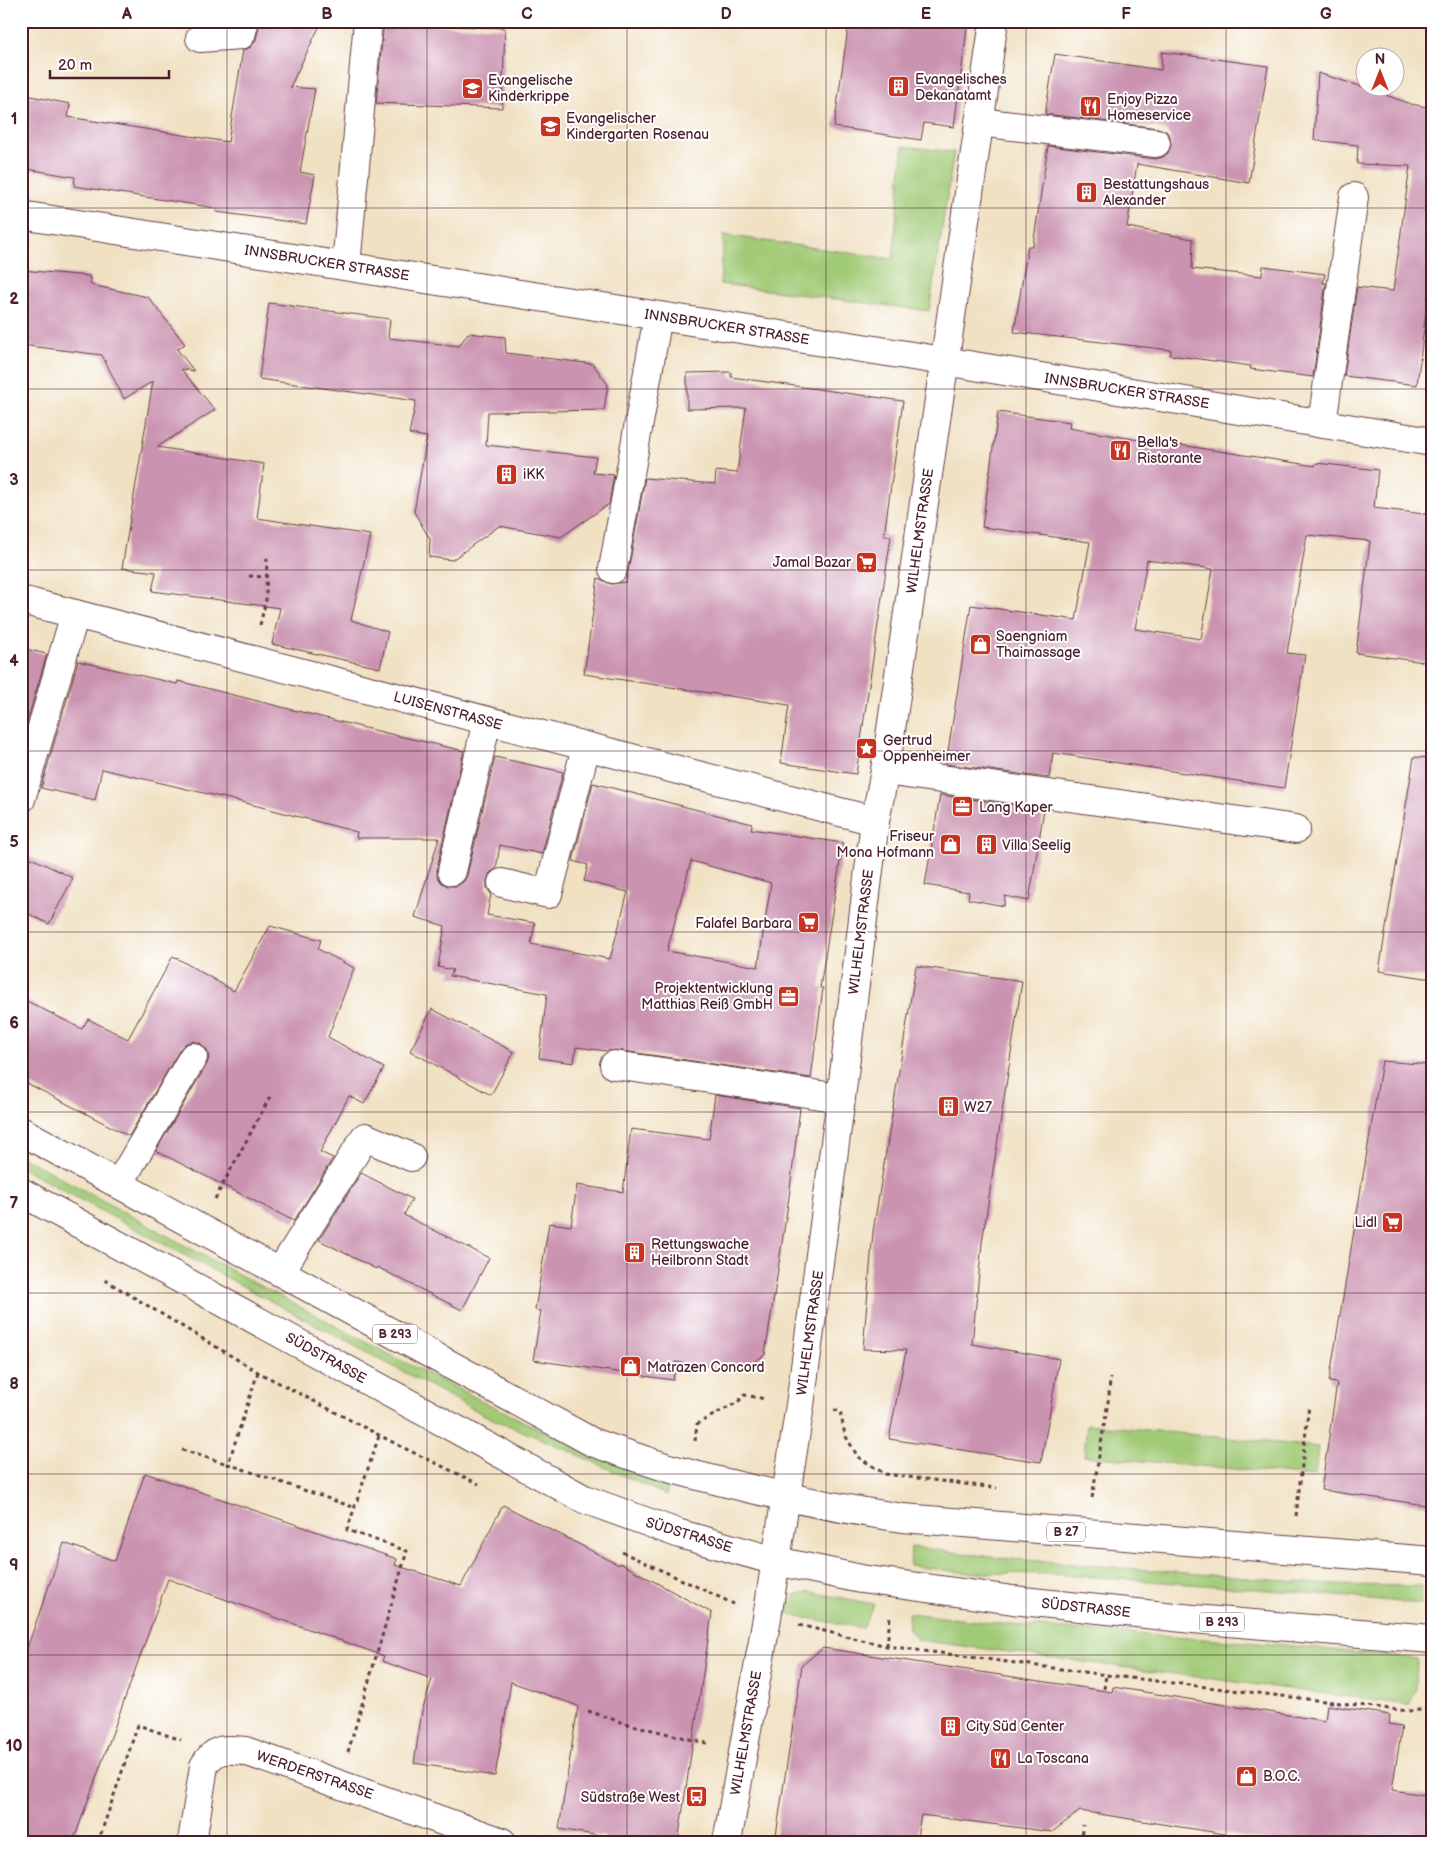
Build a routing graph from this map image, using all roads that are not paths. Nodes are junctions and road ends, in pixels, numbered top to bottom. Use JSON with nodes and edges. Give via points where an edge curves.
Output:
{"nodes":[{"id":1,"x":245,"y":21,"type":"edge"},
{"id":2,"x":368,"y":21,"type":"edge"},
{"id":3,"x":994,"y":21,"type":"edge"},
{"id":4,"x":200,"y":38,"type":"dead end"},
{"id":5,"x":979,"y":122,"type":"junction"},
{"id":6,"x":1156,"y":143,"type":"dead end"},
{"id":7,"x":1354,"y":197,"type":"dead end"},
{"id":8,"x":21,"y":215,"type":"edge"},
{"id":9,"x":346,"y":266,"type":"junction"},
{"id":10,"x":658,"y":316,"type":"junction"},
{"id":11,"x":944,"y":361,"type":"junction"},
{"id":12,"x":1322,"y":424,"type":"junction"},
{"id":13,"x":1432,"y":442,"type":"edge"},
{"id":14,"x":613,"y":569,"type":"dead end"},
{"id":15,"x":21,"y":600,"type":"edge"},
{"id":16,"x":75,"y":614,"type":"junction"},
{"id":17,"x":486,"y":721,"type":"junction"},
{"id":18,"x":31,"y":729,"type":"edge"},
{"id":19,"x":586,"y":747,"type":"junction"},
{"id":20,"x":885,"y":771,"type":"junction"},
{"id":21,"x":21,"y":799,"type":"edge"},
{"id":22,"x":875,"y":821,"type":"junction"},
{"id":23,"x":1296,"y":829,"type":"dead end"},
{"id":24,"x":452,"y":871,"type":"dead end"},
{"id":25,"x":502,"y":882,"type":"dead end"},
{"id":26,"x":193,"y":1057,"type":"dead end"},
{"id":27,"x":614,"y":1065,"type":"dead end"},
{"id":28,"x":710,"y":1094,"type":"dead end"},
{"id":29,"x":840,"y":1104,"type":"junction"},
{"id":30,"x":21,"y":1131,"type":"edge"},
{"id":31,"x":411,"y":1157,"type":"dead end"},
{"id":32,"x":119,"y":1184,"type":"junction"},
{"id":33,"x":21,"y":1192,"type":"edge"},
{"id":34,"x":280,"y":1272,"type":"junction"},
{"id":35,"x":785,"y":1497,"type":"junction"},
{"id":36,"x":776,"y":1561,"type":"junction"},
{"id":37,"x":1432,"y":1561,"type":"edge"},
{"id":38,"x":1432,"y":1639,"type":"edge"},
{"id":39,"x":192,"y":1842,"type":"edge"},
{"id":40,"x":502,"y":1842,"type":"edge"},
{"id":41,"x":727,"y":1842,"type":"edge"}],
"edges":[{"from":1,"to":4,"type":"main road","via":[[241,34]]},
{"from":2,"to":9,"type":"main road"},
{"from":3,"to":5,"type":"main road","name":"WILHELMSTRASSE"},
{"from":5,"to":6,"type":"main road"},
{"from":5,"to":11,"type":"main road","name":"WILHELMSTRASSE"},
{"from":7,"to":12,"type":"main road"},
{"from":8,"to":9,"type":"main road","name":"INNSBRUCKER STRASSE"},
{"from":9,"to":10,"type":"main road","name":"INNSBRUCKER STRASSE"},
{"from":10,"to":11,"type":"main road","name":"INNSBRUCKER STRASSE"},
{"from":10,"to":14,"type":"main road"},
{"from":11,"to":12,"type":"main road","name":"INNSBRUCKER STRASSE"},
{"from":11,"to":20,"type":"main road","name":"WILHELMSTRASSE"},
{"from":12,"to":13,"type":"main road","name":"INNSBRUCKER STRASSE"},
{"from":15,"to":16,"type":"main road","name":"LUISENSTRASSE"},
{"from":16,"to":17,"type":"main road","name":"LUISENSTRASSE"},
{"from":16,"to":18,"type":"main road"},
{"from":17,"to":19,"type":"main road","name":"LUISENSTRASSE"},
{"from":17,"to":24,"type":"main road"},
{"from":18,"to":21,"type":"main road"},
{"from":19,"to":22,"type":"main road","name":"LUISENSTRASSE"},
{"from":19,"to":25,"type":"main road","via":[[548,894]]},
{"from":20,"to":22,"type":"main road","name":"WILHELMSTRASSE"},
{"from":20,"to":23,"type":"main road"},
{"from":22,"to":29,"type":"main road","name":"WILHELMSTRASSE"},
{"from":26,"to":32,"type":"main road"},
{"from":27,"to":29,"type":"main road"},
{"from":28,"to":29,"type":"main road"},
{"from":29,"to":35,"type":"main road","name":"WILHELMSTRASSE"},
{"from":30,"to":32,"type":"main road","number":"B 293"},
{"from":31,"to":34,"type":"main road","via":[[365,1137]]},
{"from":32,"to":34,"type":"main road","number":"B 293"},
{"from":33,"to":36,"type":"main road","name":"SÜDSTRASSE","number":"B 293","via":[[584,1499],[680,1534]]},
{"from":34,"to":35,"type":"main road","number":"B 293","via":[[592,1442],[670,1468]]},
{"from":35,"to":36,"type":"main road","name":"WILHELMSTRASSE"},
{"from":35,"to":37,"type":"main road","number":"B 27","via":[[902,1518]]},
{"from":36,"to":38,"type":"main road","name":"SÜDSTRASSE","number":"B 293","via":[[861,1579],[1013,1600]]},
{"from":36,"to":41,"type":"main road","name":"WILHELMSTRASSE"},
{"from":39,"to":40,"type":"main road","name":"WERDERSTRASSE","via":[[204,1766],[210,1756],[229,1749],[246,1751]]}]}
